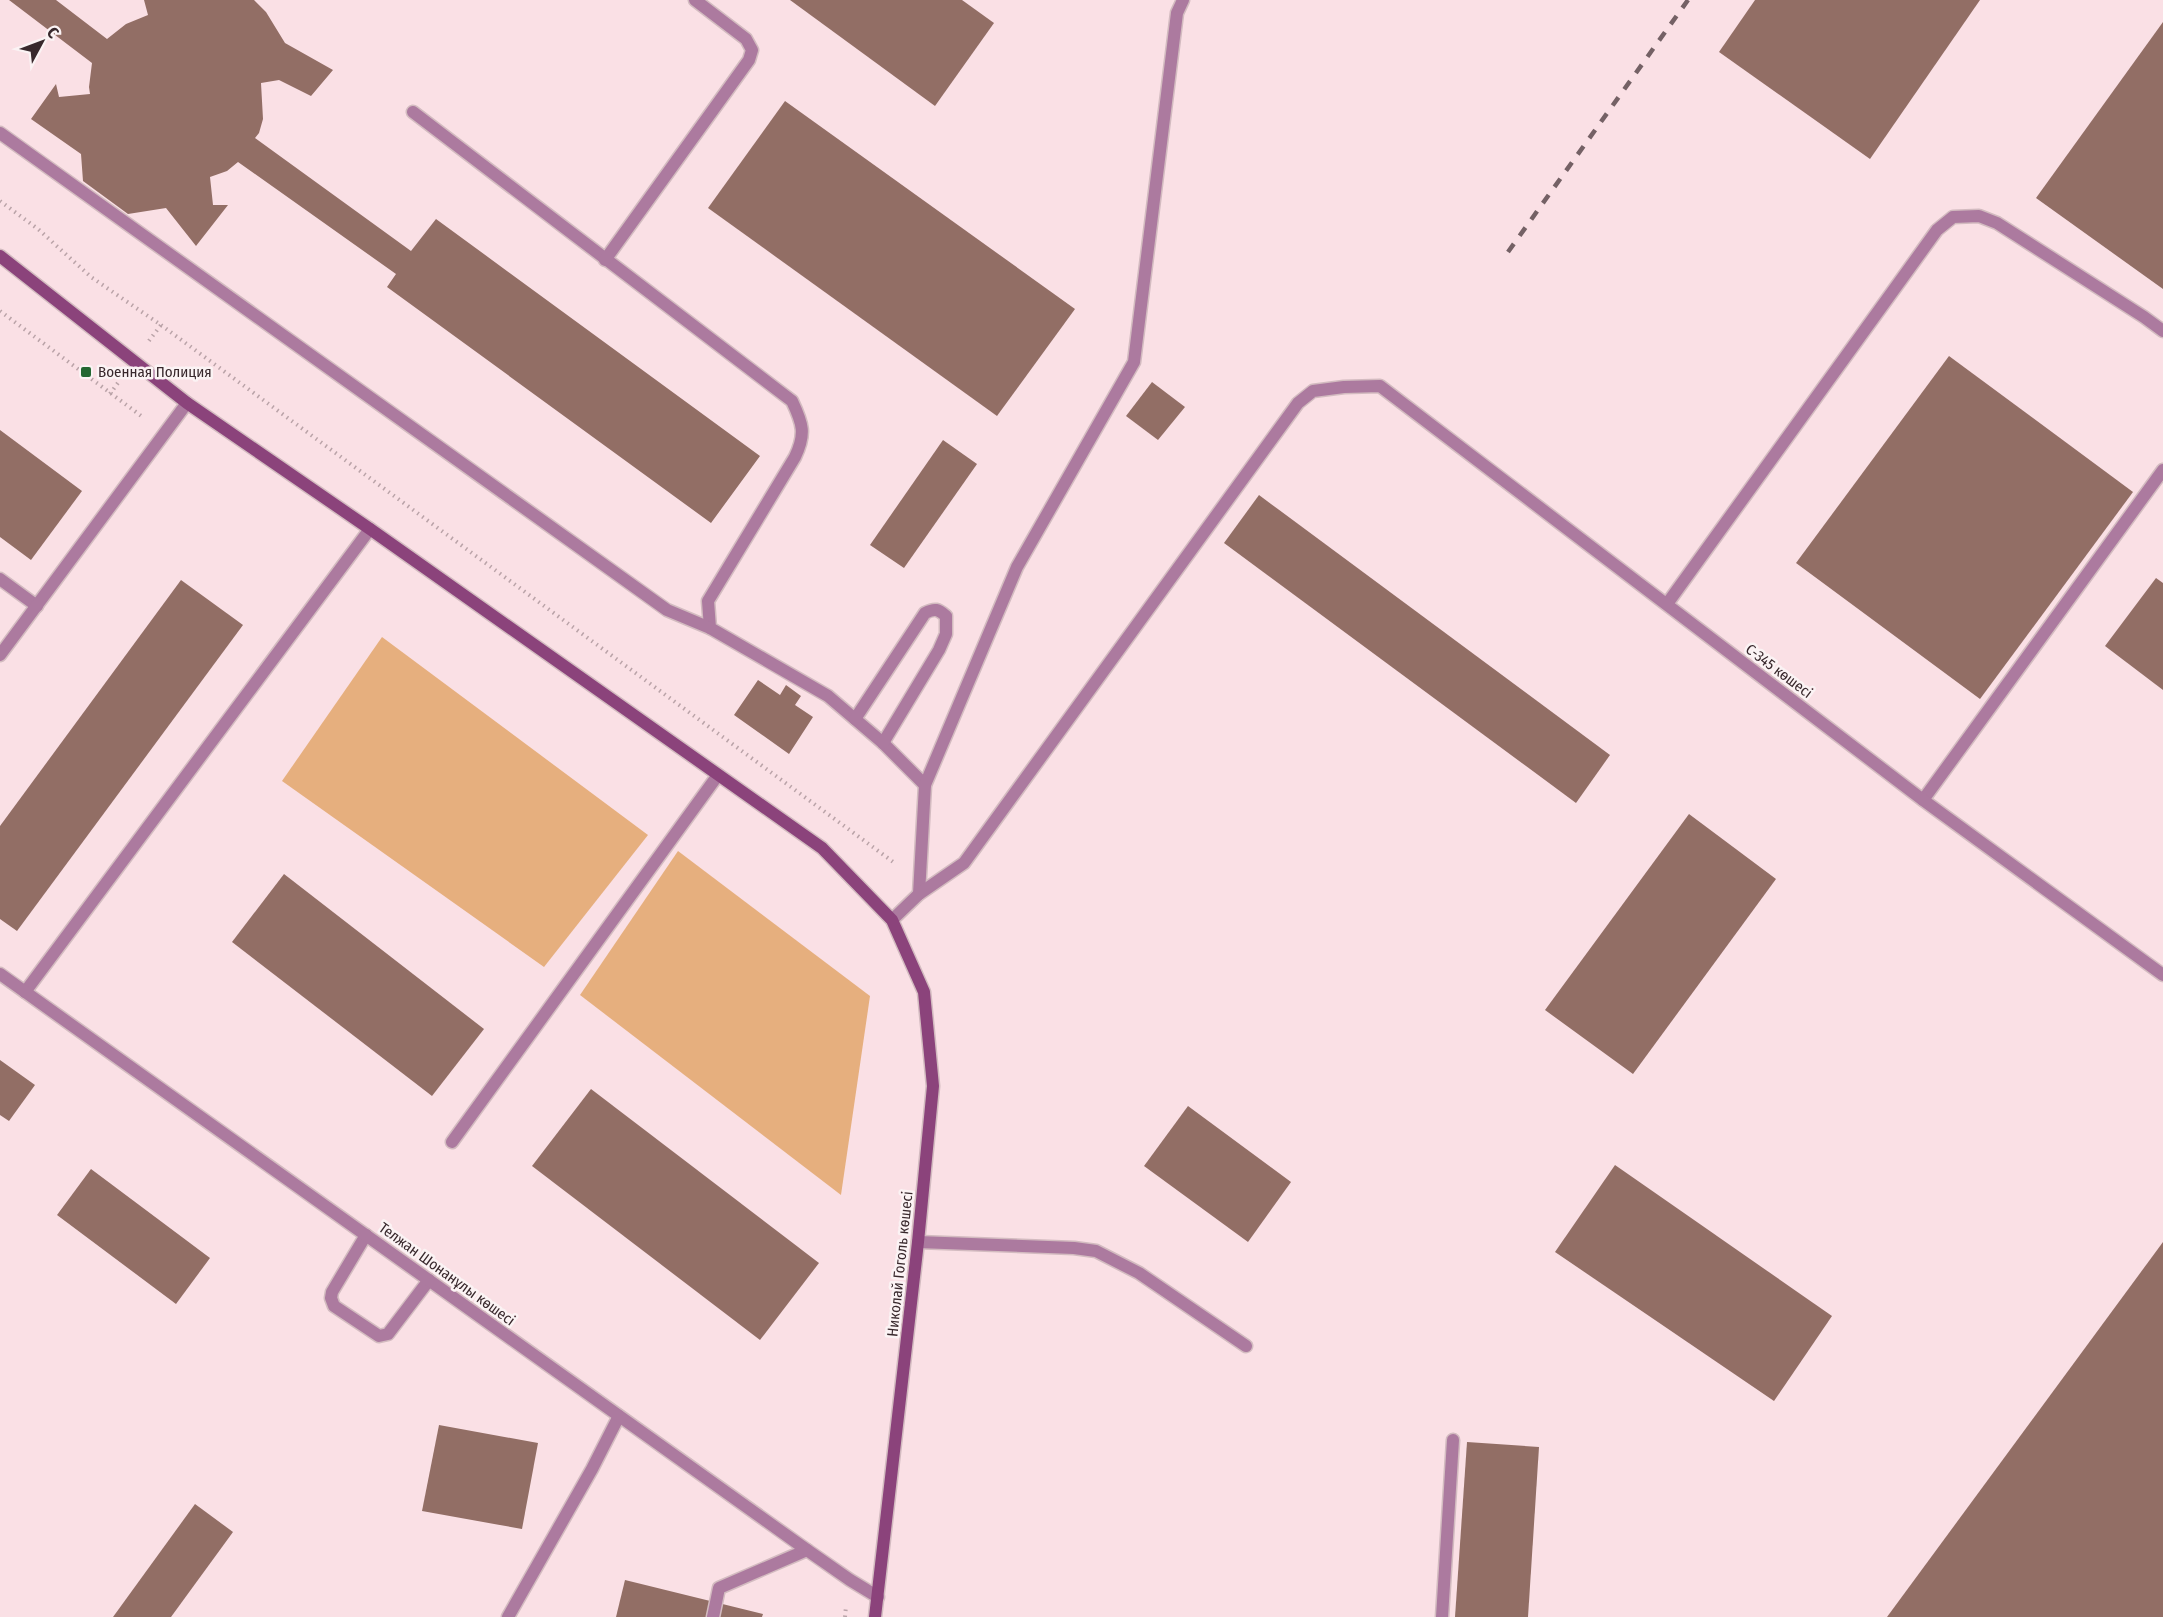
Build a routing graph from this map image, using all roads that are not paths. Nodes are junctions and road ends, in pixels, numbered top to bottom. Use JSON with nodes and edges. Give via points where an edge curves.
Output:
{"nodes":[{"id":1,"x":1184,"y":0,"type":"edge"},
{"id":2,"x":698,"y":1,"type":"edge"},
{"id":3,"x":413,"y":112,"type":"dead end"},
{"id":4,"x":0,"y":134,"type":"edge"},
{"id":5,"x":0,"y":256,"type":"edge"},
{"id":6,"x":605,"y":260,"type":"junction"},
{"id":7,"x":2163,"y":331,"type":"edge"},
{"id":8,"x":187,"y":403,"type":"junction"},
{"id":9,"x":2163,"y":470,"type":"edge"},
{"id":10,"x":370,"y":529,"type":"junction"},
{"id":11,"x":0,"y":579,"type":"edge"},
{"id":12,"x":1667,"y":604,"type":"junction"},
{"id":13,"x":37,"y":606,"type":"junction"},
{"id":14,"x":710,"y":628,"type":"junction"},
{"id":15,"x":0,"y":655,"type":"edge"},
{"id":16,"x":855,"y":719,"type":"junction"},
{"id":17,"x":883,"y":742,"type":"junction"},
{"id":18,"x":718,"y":775,"type":"junction"},
{"id":19,"x":925,"y":784,"type":"junction"},
{"id":20,"x":1923,"y":800,"type":"junction"},
{"id":21,"x":920,"y":894,"type":"junction"},
{"id":22,"x":892,"y":920,"type":"junction"},
{"id":23,"x":0,"y":974,"type":"edge"},
{"id":24,"x":2163,"y":975,"type":"edge"},
{"id":25,"x":25,"y":992,"type":"junction"},
{"id":26,"x":452,"y":1142,"type":"dead end"},
{"id":27,"x":366,"y":1235,"type":"junction"},
{"id":28,"x":918,"y":1242,"type":"junction"},
{"id":29,"x":429,"y":1280,"type":"junction"},
{"id":30,"x":1246,"y":1346,"type":"dead end"},
{"id":31,"x":619,"y":1416,"type":"junction"},
{"id":32,"x":1453,"y":1440,"type":"dead end"},
{"id":33,"x":807,"y":1550,"type":"junction"},
{"id":34,"x":878,"y":1597,"type":"junction"},
{"id":35,"x":508,"y":1617,"type":"edge"},
{"id":36,"x":713,"y":1617,"type":"edge"},
{"id":37,"x":876,"y":1617,"type":"edge"},
{"id":38,"x":1442,"y":1617,"type":"edge"}],
"edges":[{"from":1,"to":19,"type":"street","via":[[1176,13],[1134,362],[1017,567]]},
{"from":2,"to":6,"type":"street","via":[[746,39],[752,50],[749,60]]},
{"from":3,"to":6,"type":"street"},
{"from":4,"to":14,"type":"street","via":[[667,610]]},
{"from":5,"to":8,"type":"main road"},
{"from":6,"to":14,"type":"street","via":[[792,401],[802,421],[803,441],[795,457],[708,601]]},
{"from":7,"to":12,"type":"street","via":[[1996,223],[1979,216],[1953,217],[1937,230]]},
{"from":8,"to":10,"type":"main road"},
{"from":8,"to":13,"type":"street"},
{"from":9,"to":20,"type":"street"},
{"from":10,"to":18,"type":"main road"},
{"from":10,"to":25,"type":"street"},
{"from":11,"to":13,"type":"street"},
{"from":12,"to":20,"type":"street","name":"С-345 көшесі"},
{"from":12,"to":21,"type":"street","name":"С-345 көшесі","via":[[1380,386],[1313,391],[1298,403],[964,863]]},
{"from":13,"to":15,"type":"street"},
{"from":14,"to":16,"type":"street","via":[[828,696]]},
{"from":16,"to":17,"type":"street"},
{"from":16,"to":17,"type":"street","via":[[925,613],[939,610],[946,616],[946,634]]},
{"from":17,"to":19,"type":"street"},
{"from":18,"to":22,"type":"main road","via":[[822,848]]},
{"from":18,"to":26,"type":"street"},
{"from":19,"to":21,"type":"street"},
{"from":20,"to":24,"type":"street","name":"С-345 көшесі"},
{"from":21,"to":22,"type":"street"},
{"from":22,"to":28,"type":"main road","name":"Николай Гоголь көшесі","via":[[924,992],[933,1086]]},
{"from":23,"to":25,"type":"street","name":"Телжан Шонанұлы көшесі"},
{"from":25,"to":27,"type":"street","name":"Телжан Шонанұлы көшесі"},
{"from":27,"to":29,"type":"street","name":"Телжан Шонанұлы көшесі"},
{"from":27,"to":29,"type":"street","via":[[332,1292],[334,1305],[379,1335],[388,1334]]},
{"from":28,"to":30,"type":"street","via":[[1096,1251],[1139,1273]]},
{"from":28,"to":34,"type":"main road","name":"Николай Гоголь көшесі"},
{"from":29,"to":31,"type":"street","name":"Телжан Шонанұлы көшесі"},
{"from":31,"to":33,"type":"street","name":"Телжан Шонанұлы көшесі"},
{"from":31,"to":35,"type":"street"},
{"from":32,"to":38,"type":"street"},
{"from":33,"to":34,"type":"street","name":"Телжан Шонанұлы көшесі"},
{"from":33,"to":36,"type":"street","via":[[719,1588]]},
{"from":34,"to":37,"type":"main road","name":"Николай Гоголь көшесі"}]}
